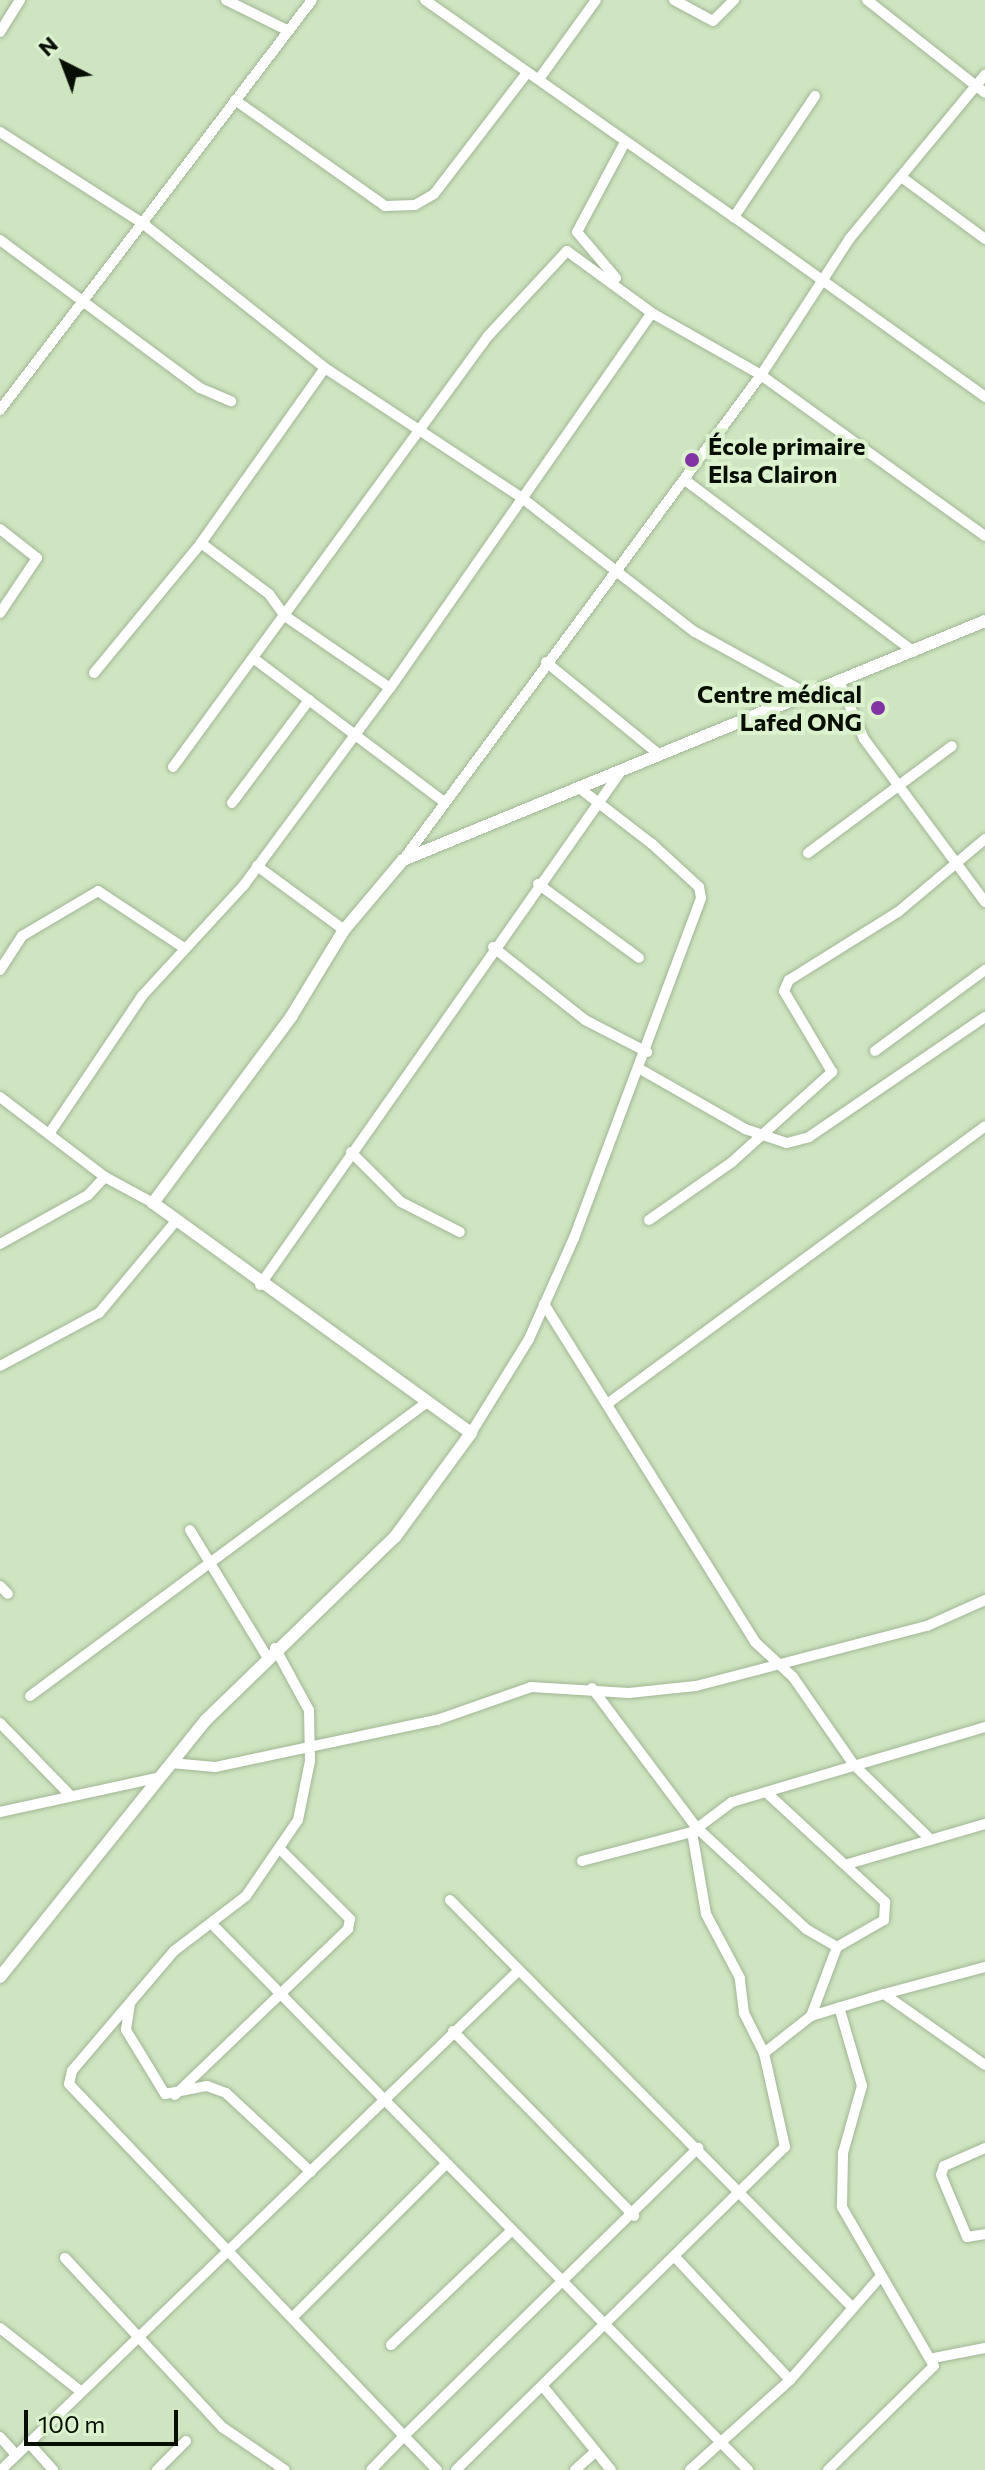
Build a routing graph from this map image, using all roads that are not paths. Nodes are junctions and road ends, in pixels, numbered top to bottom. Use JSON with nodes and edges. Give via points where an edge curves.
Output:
{"nodes":[{"id":1,"x":20,"y":0,"type":"edge"},
{"id":2,"x":226,"y":0,"type":"edge"},
{"id":3,"x":312,"y":0,"type":"edge"},
{"id":4,"x":425,"y":0,"type":"edge"},
{"id":5,"x":596,"y":0,"type":"edge"},
{"id":6,"x":674,"y":0,"type":"edge"},
{"id":7,"x":734,"y":0,"type":"edge"},
{"id":8,"x":867,"y":0,"type":"edge"},
{"id":9,"x":289,"y":31,"type":"junction"},
{"id":10,"x":0,"y":32,"type":"edge"},
{"id":11,"x":527,"y":73,"type":"junction"},
{"id":12,"x":985,"y":75,"type":"edge"},
{"id":13,"x":539,"y":79,"type":"junction"},
{"id":14,"x":980,"y":91,"type":"edge"},
{"id":15,"x":815,"y":96,"type":"dead end"},
{"id":16,"x":235,"y":100,"type":"junction"},
{"id":17,"x":0,"y":132,"type":"edge"},
{"id":18,"x":624,"y":144,"type":"junction"},
{"id":19,"x":904,"y":179,"type":"junction"},
{"id":20,"x":734,"y":217,"type":"junction"},
{"id":21,"x":141,"y":222,"type":"junction"},
{"id":22,"x":985,"y":239,"type":"edge"},
{"id":23,"x":0,"y":240,"type":"edge"},
{"id":24,"x":821,"y":277,"type":"junction"},
{"id":25,"x":625,"y":289,"type":"junction"},
{"id":26,"x":83,"y":301,"type":"junction"},
{"id":27,"x":652,"y":313,"type":"junction"},
{"id":28,"x":325,"y":368,"type":"junction"},
{"id":29,"x":761,"y":375,"type":"junction"},
{"id":30,"x":985,"y":397,"type":"edge"},
{"id":31,"x":231,"y":401,"type":"dead end"},
{"id":32,"x":0,"y":410,"type":"edge"},
{"id":33,"x":420,"y":430,"type":"junction"},
{"id":34,"x":685,"y":480,"type":"junction"},
{"id":35,"x":522,"y":498,"type":"junction"},
{"id":36,"x":0,"y":529,"type":"edge"},
{"id":37,"x":985,"y":536,"type":"edge"},
{"id":38,"x":201,"y":543,"type":"junction"},
{"id":39,"x":613,"y":567,"type":"junction"},
{"id":40,"x":0,"y":613,"type":"edge"},
{"id":41,"x":285,"y":616,"type":"junction"},
{"id":42,"x":985,"y":621,"type":"edge"},
{"id":43,"x":914,"y":652,"type":"junction"},
{"id":44,"x":257,"y":661,"type":"junction"},
{"id":45,"x":546,"y":662,"type":"junction"},
{"id":46,"x":94,"y":673,"type":"dead end"},
{"id":47,"x":839,"y":681,"type":"junction"},
{"id":48,"x":390,"y":688,"type":"junction"},
{"id":49,"x":806,"y":693,"type":"junction"},
{"id":50,"x":309,"y":700,"type":"junction"},
{"id":51,"x":354,"y":733,"type":"junction"},
{"id":52,"x":952,"y":746,"type":"dead end"},
{"id":53,"x":656,"y":752,"type":"junction"},
{"id":54,"x":625,"y":766,"type":"junction"},
{"id":55,"x":173,"y":767,"type":"dead end"},
{"id":56,"x":900,"y":784,"type":"junction"},
{"id":57,"x":578,"y":787,"type":"junction"},
{"id":58,"x":444,"y":802,"type":"junction"},
{"id":59,"x":232,"y":803,"type":"dead end"},
{"id":60,"x":596,"y":806,"type":"junction"},
{"id":61,"x":985,"y":839,"type":"edge"},
{"id":62,"x":808,"y":853,"type":"dead end"},
{"id":63,"x":403,"y":860,"type":"junction"},
{"id":64,"x":957,"y":862,"type":"junction"},
{"id":65,"x":257,"y":866,"type":"junction"},
{"id":66,"x":538,"y":884,"type":"junction"},
{"id":67,"x":985,"y":902,"type":"edge"},
{"id":68,"x":344,"y":930,"type":"junction"},
{"id":69,"x":493,"y":947,"type":"junction"},
{"id":70,"x":184,"y":948,"type":"junction"},
{"id":71,"x":639,"y":958,"type":"dead end"},
{"id":72,"x":0,"y":970,"type":"edge"},
{"id":73,"x":985,"y":970,"type":"edge"},
{"id":74,"x":985,"y":1017,"type":"edge"},
{"id":75,"x":875,"y":1051,"type":"dead end"},
{"id":76,"x":647,"y":1052,"type":"junction"},
{"id":77,"x":640,"y":1069,"type":"junction"},
{"id":78,"x":0,"y":1097,"type":"edge"},
{"id":79,"x":985,"y":1126,"type":"edge"},
{"id":80,"x":49,"y":1134,"type":"junction"},
{"id":81,"x":760,"y":1136,"type":"junction"},
{"id":82,"x":351,"y":1152,"type":"junction"},
{"id":83,"x":105,"y":1177,"type":"junction"},
{"id":84,"x":153,"y":1203,"type":"junction"},
{"id":85,"x":649,"y":1220,"type":"dead end"},
{"id":86,"x":176,"y":1221,"type":"junction"},
{"id":87,"x":460,"y":1232,"type":"dead end"},
{"id":88,"x":0,"y":1244,"type":"edge"},
{"id":89,"x":260,"y":1285,"type":"junction"},
{"id":90,"x":544,"y":1304,"type":"junction"},
{"id":91,"x":0,"y":1366,"type":"edge"},
{"id":92,"x":426,"y":1403,"type":"junction"},
{"id":93,"x":607,"y":1404,"type":"junction"},
{"id":94,"x":471,"y":1433,"type":"junction"},
{"id":95,"x":190,"y":1530,"type":"dead end"},
{"id":96,"x":210,"y":1562,"type":"junction"},
{"id":97,"x":985,"y":1600,"type":"edge"},
{"id":98,"x":270,"y":1651,"type":"junction"},
{"id":99,"x":775,"y":1664,"type":"junction"},
{"id":100,"x":592,"y":1688,"type":"junction"},
{"id":101,"x":30,"y":1696,"type":"dead end"},
{"id":102,"x":0,"y":1723,"type":"edge"},
{"id":103,"x":985,"y":1727,"type":"edge"},
{"id":104,"x":310,"y":1746,"type":"junction"},
{"id":105,"x":171,"y":1763,"type":"junction"},
{"id":106,"x":854,"y":1765,"type":"junction"},
{"id":107,"x":160,"y":1777,"type":"junction"},
{"id":108,"x":767,"y":1793,"type":"junction"},
{"id":109,"x":70,"y":1795,"type":"junction"},
{"id":110,"x":0,"y":1812,"type":"edge"},
{"id":111,"x":985,"y":1824,"type":"edge"},
{"id":112,"x":694,"y":1830,"type":"junction"},
{"id":113,"x":931,"y":1840,"type":"junction"},
{"id":114,"x":281,"y":1850,"type":"junction"},
{"id":115,"x":582,"y":1861,"type":"dead end"},
{"id":116,"x":848,"y":1864,"type":"junction"},
{"id":117,"x":450,"y":1900,"type":"dead end"},
{"id":118,"x":211,"y":1923,"type":"junction"},
{"id":119,"x":837,"y":1947,"type":"junction"},
{"id":120,"x":985,"y":1967,"type":"edge"},
{"id":121,"x":517,"y":1972,"type":"junction"},
{"id":122,"x":0,"y":1977,"type":"edge"},
{"id":123,"x":281,"y":1992,"type":"junction"},
{"id":124,"x":884,"y":1994,"type":"junction"},
{"id":125,"x":130,"y":2003,"type":"junction"},
{"id":126,"x":839,"y":2007,"type":"junction"},
{"id":127,"x":811,"y":2016,"type":"junction"},
{"id":128,"x":453,"y":2031,"type":"junction"},
{"id":129,"x":764,"y":2053,"type":"junction"},
{"id":130,"x":985,"y":2065,"type":"edge"},
{"id":131,"x":175,"y":2095,"type":"junction"},
{"id":132,"x":383,"y":2100,"type":"junction"},
{"id":133,"x":698,"y":2148,"type":"junction"},
{"id":134,"x":985,"y":2148,"type":"edge"},
{"id":135,"x":445,"y":2165,"type":"junction"},
{"id":136,"x":311,"y":2172,"type":"junction"},
{"id":137,"x":743,"y":2193,"type":"junction"},
{"id":138,"x":634,"y":2216,"type":"junction"},
{"id":139,"x":510,"y":2232,"type":"junction"},
{"id":140,"x":985,"y":2234,"type":"edge"},
{"id":141,"x":229,"y":2256,"type":"junction"},
{"id":142,"x":675,"y":2257,"type":"junction"},
{"id":143,"x":65,"y":2258,"type":"dead end"},
{"id":144,"x":881,"y":2276,"type":"junction"},
{"id":145,"x":559,"y":2283,"type":"junction"},
{"id":146,"x":853,"y":2308,"type":"junction"},
{"id":147,"x":293,"y":2317,"type":"junction"},
{"id":148,"x":604,"y":2327,"type":"junction"},
{"id":149,"x":0,"y":2328,"type":"edge"},
{"id":150,"x":140,"y":2334,"type":"junction"},
{"id":151,"x":391,"y":2345,"type":"dead end"},
{"id":152,"x":985,"y":2348,"type":"edge"},
{"id":153,"x":934,"y":2358,"type":"junction"},
{"id":154,"x":790,"y":2380,"type":"junction"},
{"id":155,"x":545,"y":2389,"type":"junction"},
{"id":156,"x":79,"y":2390,"type":"junction"},
{"id":157,"x":404,"y":2436,"type":"junction"},
{"id":158,"x":0,"y":2437,"type":"edge"},
{"id":159,"x":186,"y":2441,"type":"dead end"},
{"id":160,"x":719,"y":2441,"type":"junction"},
{"id":161,"x":28,"y":2442,"type":"junction"},
{"id":162,"x":595,"y":2452,"type":"junction"},
{"id":163,"x":16,"y":2455,"type":"junction"},
{"id":164,"x":1,"y":2470,"type":"edge"},
{"id":165,"x":53,"y":2470,"type":"edge"},
{"id":166,"x":157,"y":2470,"type":"edge"},
{"id":167,"x":285,"y":2470,"type":"edge"},
{"id":168,"x":371,"y":2470,"type":"edge"},
{"id":169,"x":437,"y":2470,"type":"edge"},
{"id":170,"x":456,"y":2470,"type":"edge"},
{"id":171,"x":575,"y":2470,"type":"edge"},
{"id":172,"x":611,"y":2470,"type":"edge"},
{"id":173,"x":690,"y":2470,"type":"edge"},
{"id":174,"x":748,"y":2470,"type":"edge"},
{"id":175,"x":828,"y":2470,"type":"edge"}],
"edges":[{"from":1,"to":10,"type":"street"},
{"from":2,"to":9,"type":"street"},
{"from":3,"to":9,"type":"street"},
{"from":4,"to":11,"type":"street"},
{"from":5,"to":13,"type":"street"},
{"from":6,"to":7,"type":"street","via":[[713,21]]},
{"from":8,"to":14,"type":"street","via":[[958,66]]},
{"from":9,"to":16,"type":"street"},
{"from":11,"to":13,"type":"street"},
{"from":11,"to":16,"type":"street","via":[[434,194],[415,205],[385,206]]},
{"from":12,"to":14,"type":"street"},
{"from":13,"to":18,"type":"street"},
{"from":14,"to":19,"type":"street"},
{"from":15,"to":20,"type":"street"},
{"from":16,"to":21,"type":"street"},
{"from":17,"to":21,"type":"street"},
{"from":18,"to":20,"type":"street"},
{"from":18,"to":25,"type":"street","via":[[577,232]]},
{"from":19,"to":22,"type":"street"},
{"from":19,"to":24,"type":"street"},
{"from":20,"to":24,"type":"street"},
{"from":21,"to":26,"type":"street"},
{"from":21,"to":28,"type":"street"},
{"from":23,"to":26,"type":"street"},
{"from":24,"to":29,"type":"street"},
{"from":24,"to":30,"type":"street"},
{"from":25,"to":27,"type":"street"},
{"from":25,"to":33,"type":"street","via":[[567,251],[560,253]]},
{"from":26,"to":31,"type":"street","via":[[200,388]]},
{"from":26,"to":32,"type":"street"},
{"from":27,"to":29,"type":"street"},
{"from":27,"to":35,"type":"street"},
{"from":28,"to":33,"type":"street"},
{"from":28,"to":38,"type":"street"},
{"from":29,"to":34,"type":"street"},
{"from":29,"to":37,"type":"street"},
{"from":33,"to":35,"type":"street"},
{"from":33,"to":41,"type":"street"},
{"from":34,"to":39,"type":"street"},
{"from":34,"to":43,"type":"street"},
{"from":35,"to":39,"type":"street"},
{"from":35,"to":48,"type":"street"},
{"from":36,"to":40,"type":"street","via":[[37,558]]},
{"from":38,"to":41,"type":"street","via":[[269,594]]},
{"from":38,"to":46,"type":"street"},
{"from":39,"to":45,"type":"street"},
{"from":39,"to":49,"type":"street","via":[[695,632]]},
{"from":41,"to":44,"type":"street"},
{"from":41,"to":48,"type":"street"},
{"from":42,"to":43,"type":"street"},
{"from":43,"to":47,"type":"street"},
{"from":44,"to":50,"type":"street"},
{"from":44,"to":55,"type":"street"},
{"from":45,"to":53,"type":"street"},
{"from":45,"to":58,"type":"street"},
{"from":47,"to":49,"type":"street"},
{"from":47,"to":56,"type":"street","via":[[864,739]]},
{"from":48,"to":51,"type":"street"},
{"from":49,"to":53,"type":"street"},
{"from":50,"to":51,"type":"street"},
{"from":50,"to":59,"type":"street"},
{"from":51,"to":58,"type":"street"},
{"from":51,"to":65,"type":"street"},
{"from":52,"to":56,"type":"street"},
{"from":53,"to":54,"type":"street"},
{"from":54,"to":57,"type":"street"},
{"from":54,"to":60,"type":"street"},
{"from":56,"to":62,"type":"street"},
{"from":56,"to":64,"type":"street"},
{"from":57,"to":60,"type":"street"},
{"from":57,"to":63,"type":"street"},
{"from":58,"to":63,"type":"street"},
{"from":60,"to":66,"type":"street"},
{"from":60,"to":76,"type":"street","via":[[652,844],[699,887],[701,898]]},
{"from":61,"to":64,"type":"street"},
{"from":63,"to":68,"type":"street"},
{"from":64,"to":67,"type":"street"},
{"from":64,"to":81,"type":"street","via":[[898,912],[785,985],[832,1072]]},
{"from":65,"to":68,"type":"street"},
{"from":65,"to":70,"type":"street"},
{"from":66,"to":69,"type":"street"},
{"from":66,"to":71,"type":"street"},
{"from":68,"to":84,"type":"street","via":[[291,1017]]},
{"from":69,"to":76,"type":"street","via":[[585,1020]]},
{"from":69,"to":82,"type":"street"},
{"from":70,"to":72,"type":"street","via":[[98,891],[22,936]]},
{"from":70,"to":80,"type":"street","via":[[142,996]]},
{"from":73,"to":75,"type":"street"},
{"from":74,"to":81,"type":"street","via":[[809,1137],[787,1143]]},
{"from":76,"to":77,"type":"street"},
{"from":77,"to":81,"type":"street"},
{"from":77,"to":90,"type":"street"},
{"from":78,"to":80,"type":"street"},
{"from":79,"to":93,"type":"street"},
{"from":80,"to":83,"type":"street"},
{"from":81,"to":85,"type":"street"},
{"from":82,"to":87,"type":"street","via":[[401,1202]]},
{"from":82,"to":89,"type":"street"},
{"from":83,"to":84,"type":"street"},
{"from":83,"to":88,"type":"street","via":[[88,1195]]},
{"from":84,"to":86,"type":"street"},
{"from":86,"to":89,"type":"street"},
{"from":86,"to":91,"type":"street","via":[[99,1313],[44,1349]]},
{"from":89,"to":92,"type":"street"},
{"from":90,"to":93,"type":"street"},
{"from":90,"to":94,"type":"street"},
{"from":92,"to":94,"type":"street"},
{"from":92,"to":96,"type":"street"},
{"from":93,"to":99,"type":"street"},
{"from":94,"to":98,"type":"street","via":[[395,1537]]},
{"from":95,"to":96,"type":"street"},
{"from":96,"to":98,"type":"street"},
{"from":96,"to":101,"type":"street"},
{"from":97,"to":99,"type":"street","via":[[927,1626]]},
{"from":98,"to":104,"type":"street","via":[[309,1710]]},
{"from":98,"to":105,"type":"street"},
{"from":99,"to":100,"type":"street","via":[[660,1691]]},
{"from":99,"to":106,"type":"street","via":[[813,1702]]},
{"from":100,"to":104,"type":"street","via":[[531,1687],[483,1708]]},
{"from":100,"to":112,"type":"street"},
{"from":102,"to":109,"type":"street"},
{"from":103,"to":106,"type":"street"},
{"from":104,"to":105,"type":"street","via":[[205,1768]]},
{"from":104,"to":114,"type":"street","via":[[301,1806]]},
{"from":105,"to":107,"type":"street"},
{"from":106,"to":108,"type":"street"},
{"from":106,"to":113,"type":"street"},
{"from":107,"to":109,"type":"street"},
{"from":107,"to":122,"type":"street"},
{"from":108,"to":112,"type":"street","via":[[732,1802]]},
{"from":108,"to":116,"type":"street"},
{"from":109,"to":110,"type":"street"},
{"from":111,"to":113,"type":"street"},
{"from":112,"to":115,"type":"street"},
{"from":112,"to":119,"type":"street","via":[[788,1914]]},
{"from":112,"to":129,"type":"street","via":[[706,1914],[740,1978],[744,2013]]},
{"from":113,"to":116,"type":"street"},
{"from":114,"to":118,"type":"street","via":[[246,1896]]},
{"from":114,"to":123,"type":"street","via":[[350,1919]]},
{"from":116,"to":119,"type":"street","via":[[887,1912]]},
{"from":117,"to":121,"type":"street"},
{"from":118,"to":123,"type":"street"},
{"from":118,"to":125,"type":"street","via":[[174,1951]]},
{"from":119,"to":127,"type":"street"},
{"from":120,"to":124,"type":"street"},
{"from":121,"to":128,"type":"street"},
{"from":121,"to":133,"type":"street"},
{"from":123,"to":131,"type":"street"},
{"from":123,"to":132,"type":"street"},
{"from":124,"to":126,"type":"street"},
{"from":124,"to":130,"type":"street"},
{"from":125,"to":131,"type":"street","via":[[126,2030],[147,2072],[165,2094]]},
{"from":125,"to":141,"type":"street","via":[[69,2084]]},
{"from":126,"to":127,"type":"street"},
{"from":126,"to":144,"type":"street","via":[[862,2086],[843,2153],[842,2207]]},
{"from":127,"to":129,"type":"street"},
{"from":128,"to":132,"type":"street"},
{"from":128,"to":138,"type":"street"},
{"from":129,"to":137,"type":"street","via":[[785,2147]]},
{"from":131,"to":136,"type":"street","via":[[207,2086],[226,2093]]},
{"from":132,"to":135,"type":"street"},
{"from":132,"to":136,"type":"street"},
{"from":133,"to":137,"type":"street"},
{"from":133,"to":138,"type":"street"},
{"from":134,"to":140,"type":"street","via":[[944,2166],[941,2175],[967,2237]]},
{"from":135,"to":139,"type":"street"},
{"from":135,"to":147,"type":"street"},
{"from":136,"to":141,"type":"street"},
{"from":137,"to":142,"type":"street"},
{"from":137,"to":146,"type":"street"},
{"from":138,"to":145,"type":"street"},
{"from":139,"to":145,"type":"street"},
{"from":139,"to":151,"type":"street"},
{"from":141,"to":147,"type":"street"},
{"from":141,"to":150,"type":"street"},
{"from":142,"to":148,"type":"street"},
{"from":142,"to":154,"type":"street"},
{"from":143,"to":150,"type":"street"},
{"from":144,"to":146,"type":"street"},
{"from":144,"to":153,"type":"street"},
{"from":145,"to":148,"type":"street"},
{"from":145,"to":157,"type":"street"},
{"from":146,"to":154,"type":"street"},
{"from":147,"to":157,"type":"street"},
{"from":148,"to":155,"type":"street"},
{"from":148,"to":160,"type":"street"},
{"from":149,"to":156,"type":"street"},
{"from":150,"to":156,"type":"street"},
{"from":150,"to":167,"type":"street","via":[[222,2427]]},
{"from":152,"to":153,"type":"street"},
{"from":153,"to":175,"type":"street","via":[[926,2382]]},
{"from":154,"to":160,"type":"street"},
{"from":155,"to":162,"type":"street"},
{"from":155,"to":170,"type":"street"},
{"from":156,"to":161,"type":"street"},
{"from":157,"to":168,"type":"street"},
{"from":157,"to":169,"type":"street"},
{"from":158,"to":163,"type":"street"},
{"from":159,"to":166,"type":"street"},
{"from":160,"to":173,"type":"street"},
{"from":160,"to":174,"type":"street"},
{"from":161,"to":163,"type":"street"},
{"from":161,"to":165,"type":"street"},
{"from":162,"to":171,"type":"street"},
{"from":162,"to":172,"type":"street"},
{"from":163,"to":164,"type":"street"}]}
